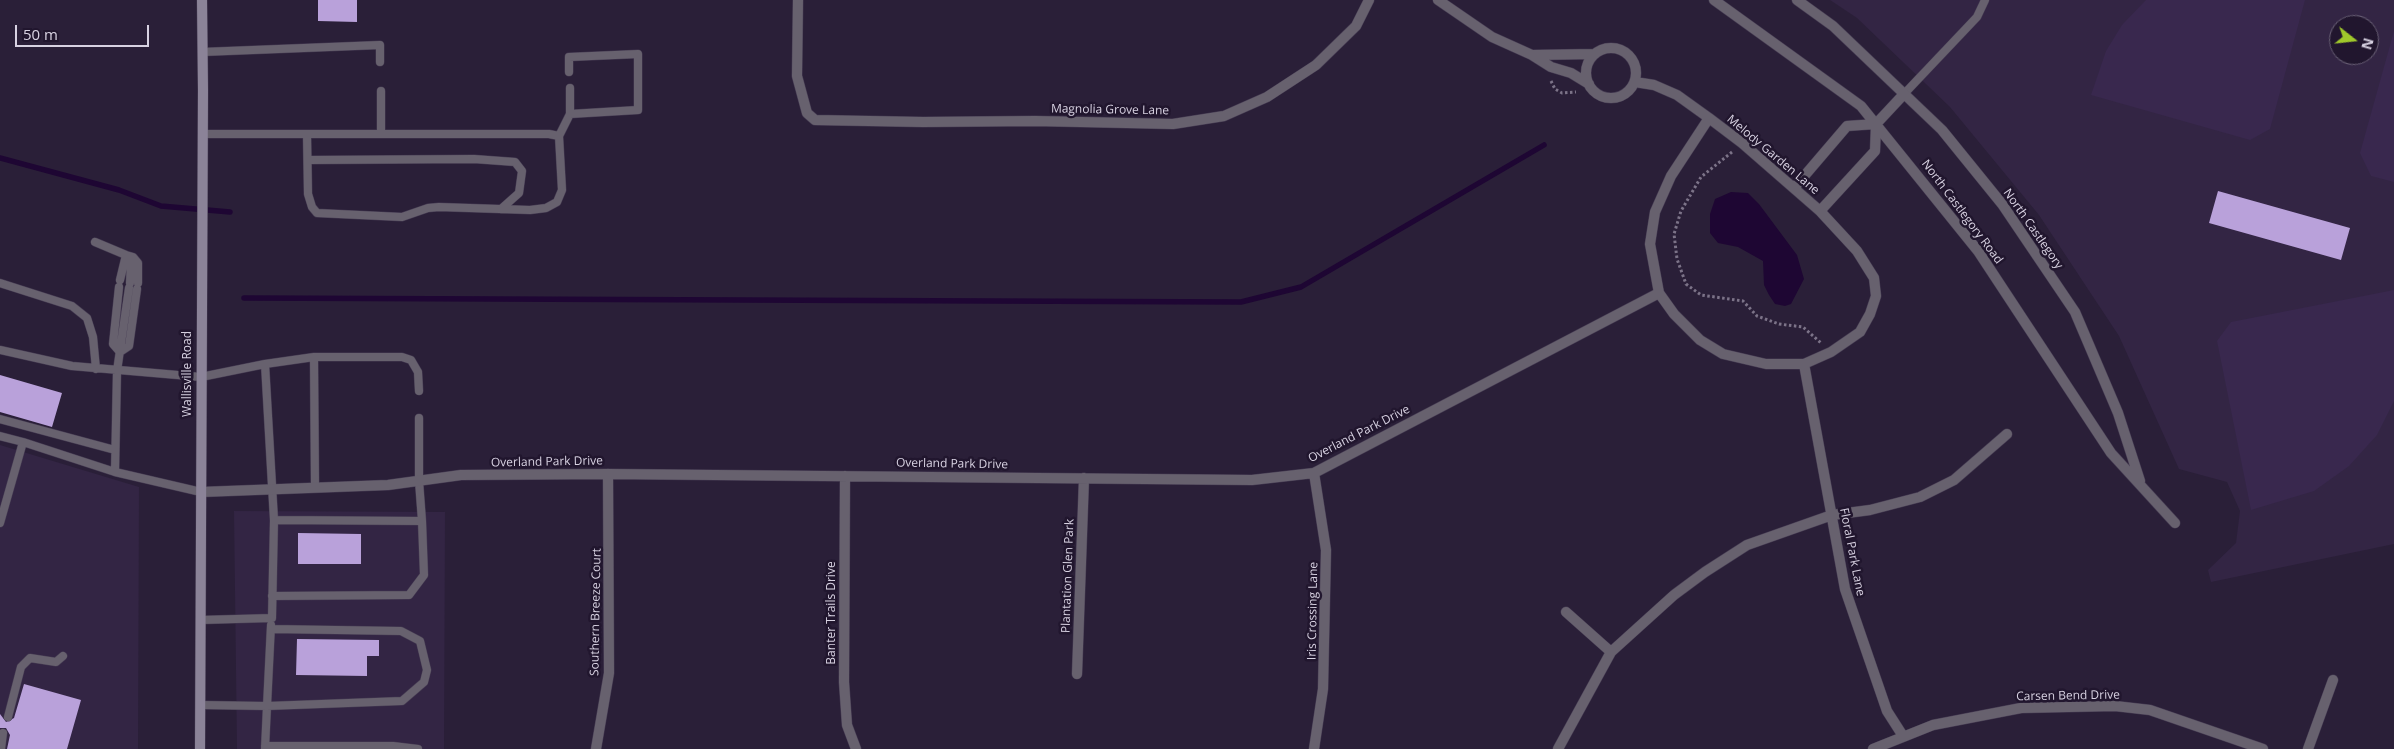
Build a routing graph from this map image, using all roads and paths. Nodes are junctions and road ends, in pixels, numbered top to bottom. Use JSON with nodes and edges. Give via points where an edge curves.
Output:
{"nodes":[{"id":1,"x":202,"y":0,"type":"edge"},
{"id":2,"x":798,"y":0,"type":"edge"},
{"id":3,"x":1369,"y":0,"type":"edge"},
{"id":4,"x":1438,"y":0,"type":"edge"},
{"id":5,"x":1714,"y":0,"type":"edge"},
{"id":6,"x":1797,"y":0,"type":"edge"},
{"id":7,"x":1984,"y":0,"type":"edge"},
{"id":8,"x":202,"y":52,"type":"junction"},
{"id":9,"x":1595,"y":54,"type":"junction"},
{"id":10,"x":1532,"y":55,"type":"junction"},
{"id":11,"x":380,"y":62,"type":"dead end"},
{"id":12,"x":570,"y":72,"type":"dead end"},
{"id":13,"x":1635,"y":82,"type":"junction"},
{"id":14,"x":1589,"y":84,"type":"junction"},
{"id":15,"x":570,"y":88,"type":"dead end"},
{"id":16,"x":381,"y":91,"type":"dead end"},
{"id":17,"x":1904,"y":94,"type":"junction"},
{"id":18,"x":570,"y":114,"type":"junction"},
{"id":19,"x":1709,"y":118,"type":"junction"},
{"id":20,"x":1876,"y":124,"type":"junction"},
{"id":21,"x":203,"y":134,"type":"junction"},
{"id":22,"x":307,"y":134,"type":"junction"},
{"id":23,"x":381,"y":134,"type":"junction"},
{"id":24,"x":559,"y":136,"type":"junction"},
{"id":25,"x":1742,"y":143,"type":"junction"},
{"id":26,"x":308,"y":160,"type":"junction"},
{"id":27,"x":1794,"y":188,"type":"junction"},
{"id":28,"x":501,"y":209,"type":"junction"},
{"id":29,"x":1820,"y":211,"type":"junction"},
{"id":30,"x":95,"y":242,"type":"dead end"},
{"id":31,"x":126,"y":255,"type":"junction"},
{"id":32,"x":0,"y":283,"type":"edge"},
{"id":33,"x":1659,"y":293,"type":"junction"},
{"id":34,"x":0,"y":350,"type":"edge"},
{"id":35,"x":120,"y":352,"type":"junction"},
{"id":36,"x":1830,"y":352,"type":"junction"},
{"id":37,"x":314,"y":357,"type":"junction"},
{"id":38,"x":266,"y":364,"type":"junction"},
{"id":39,"x":1804,"y":364,"type":"junction"},
{"id":40,"x":96,"y":368,"type":"junction"},
{"id":41,"x":117,"y":371,"type":"junction"},
{"id":42,"x":201,"y":377,"type":"junction"},
{"id":43,"x":419,"y":391,"type":"dead end"},
{"id":44,"x":419,"y":418,"type":"dead end"},
{"id":45,"x":0,"y":419,"type":"edge"},
{"id":46,"x":2007,"y":434,"type":"dead end"},
{"id":47,"x":0,"y":436,"type":"edge"},
{"id":48,"x":23,"y":442,"type":"junction"},
{"id":49,"x":115,"y":450,"type":"junction"},
{"id":50,"x":115,"y":472,"type":"junction"},
{"id":51,"x":1314,"y":473,"type":"junction"},
{"id":52,"x":608,"y":474,"type":"junction"},
{"id":53,"x":844,"y":476,"type":"junction"},
{"id":54,"x":1084,"y":478,"type":"junction"},
{"id":55,"x":419,"y":481,"type":"junction"},
{"id":56,"x":2141,"y":485,"type":"junction"},
{"id":57,"x":315,"y":488,"type":"junction"},
{"id":58,"x":271,"y":490,"type":"junction"},
{"id":59,"x":200,"y":492,"type":"junction"},
{"id":60,"x":1832,"y":515,"type":"junction"},
{"id":61,"x":274,"y":520,"type":"junction"},
{"id":62,"x":422,"y":521,"type":"junction"},
{"id":63,"x":0,"y":523,"type":"edge"},
{"id":64,"x":2175,"y":523,"type":"dead end"},
{"id":65,"x":272,"y":596,"type":"junction"},
{"id":66,"x":1566,"y":612,"type":"dead end"},
{"id":67,"x":272,"y":618,"type":"junction"},
{"id":68,"x":200,"y":620,"type":"junction"},
{"id":69,"x":271,"y":629,"type":"junction"},
{"id":70,"x":1611,"y":652,"type":"junction"},
{"id":71,"x":63,"y":656,"type":"dead end"},
{"id":72,"x":1077,"y":674,"type":"dead end"},
{"id":73,"x":2333,"y":680,"type":"dead end"},
{"id":74,"x":200,"y":705,"type":"junction"},
{"id":75,"x":267,"y":706,"type":"junction"},
{"id":76,"x":8,"y":717,"type":"dead end"},
{"id":77,"x":4,"y":733,"type":"dead end"},
{"id":78,"x":1903,"y":736,"type":"junction"},
{"id":79,"x":265,"y":747,"type":"edge"},
{"id":80,"x":1,"y":749,"type":"edge"},
{"id":81,"x":200,"y":749,"type":"edge"},
{"id":82,"x":418,"y":749,"type":"edge"},
{"id":83,"x":596,"y":749,"type":"edge"},
{"id":84,"x":856,"y":749,"type":"edge"},
{"id":85,"x":1314,"y":749,"type":"edge"},
{"id":86,"x":1558,"y":749,"type":"edge"},
{"id":87,"x":1873,"y":749,"type":"edge"},
{"id":88,"x":2262,"y":749,"type":"edge"},
{"id":89,"x":2308,"y":749,"type":"edge"}],
"edges":[{"from":1,"to":8,"type":"main road","name":"Wallisville Road"},
{"from":2,"to":3,"type":"street","name":"Magnolia Grove Lane","via":[[797,76],[807,113],[815,120],[1113,124],[1173,124],[1224,116],[1267,97],[1316,65],[1356,26]]},
{"from":4,"to":10,"type":"street","via":[[1492,37]]},
{"from":5,"to":20,"type":"street","name":"North Castlegory Road","via":[[1861,106]]},
{"from":6,"to":17,"type":"street","name":"North Castlegory","via":[[1833,26]]},
{"from":7,"to":17,"type":"lane","via":[[1977,17]]},
{"from":8,"to":11,"type":"lane","via":[[380,45]]},
{"from":8,"to":21,"type":"main road","name":"Wallisville Road"},
{"from":9,"to":10,"type":"street"},
{"from":9,"to":13,"type":"street","via":[[1611,48],[1624,51],[1635,64]]},
{"from":9,"to":14,"type":"street","via":[[1587,67]]},
{"from":10,"to":14,"type":"street"},
{"from":12,"to":18,"type":"lane","via":[[569,57],[638,54],[638,110]]},
{"from":13,"to":14,"type":"street","via":[[1628,92],[1611,98],[1594,91]]},
{"from":13,"to":19,"type":"street","via":[[1654,85],[1678,96]]},
{"from":15,"to":18,"type":"lane"},
{"from":16,"to":23,"type":"lane"},
{"from":17,"to":20,"type":"street"},
{"from":17,"to":56,"type":"street","name":"North Castlegory","via":[[1942,130],[2002,204],[2075,312],[2118,412]]},
{"from":18,"to":24,"type":"lane"},
{"from":19,"to":25,"type":"street","name":"Melody Garden Lane"},
{"from":19,"to":33,"type":"street","name":"Melody Garden Lane","via":[[1671,176],[1655,212],[1650,244]]},
{"from":20,"to":27,"type":"street","via":[[1848,126]]},
{"from":20,"to":29,"type":"street","via":[[1876,151]]},
{"from":20,"to":56,"type":"street","name":"North Castlegory Road","via":[[1978,251],[2111,453]]},
{"from":21,"to":22,"type":"lane"},
{"from":21,"to":42,"type":"main road","name":"Wallisville Road"},
{"from":22,"to":23,"type":"lane"},
{"from":22,"to":26,"type":"lane"},
{"from":23,"to":24,"type":"lane"},
{"from":24,"to":28,"type":"lane","via":[[562,190],[557,202],[546,208],[530,210]]},
{"from":25,"to":27,"type":"street","name":"Melody Garden Lane"},
{"from":25,"to":36,"type":"path","via":[[1701,177],[1681,211],[1674,234],[1677,259],[1686,284],[1701,295],[1743,301],[1757,316],[1772,322],[1803,326]]},
{"from":26,"to":28,"type":"lane","via":[[308,194],[317,213],[402,217],[428,208]]},
{"from":26,"to":28,"type":"lane","via":[[464,159],[515,162],[522,171],[519,193]]},
{"from":27,"to":29,"type":"street","name":"Melody Garden Lane"},
{"from":29,"to":36,"type":"street","name":"Melody Garden Lane","via":[[1866,264],[1874,278],[1876,296],[1860,332]]},
{"from":30,"to":31,"type":"lane"},
{"from":31,"to":35,"type":"lane","via":[[119,283],[112,344]]},
{"from":31,"to":35,"type":"lane","via":[[138,263]]},
{"from":32,"to":40,"type":"lane","via":[[72,306],[87,318],[93,337]]},
{"from":33,"to":39,"type":"street","name":"Melody Garden Lane","via":[[1674,314],[1700,340],[1723,354],[1766,364]]},
{"from":33,"to":51,"type":"street","name":"Overland Park Drive"},
{"from":34,"to":40,"type":"lane"},
{"from":35,"to":41,"type":"lane"},
{"from":36,"to":39,"type":"street","name":"Melody Garden Lane"},
{"from":37,"to":38,"type":"lane"},
{"from":37,"to":43,"type":"lane","via":[[402,357],[411,360],[418,372]]},
{"from":37,"to":57,"type":"lane"},
{"from":38,"to":42,"type":"lane"},
{"from":38,"to":58,"type":"lane"},
{"from":39,"to":60,"type":"street","name":"Floral Park Lane"},
{"from":40,"to":41,"type":"lane"},
{"from":41,"to":42,"type":"lane"},
{"from":41,"to":49,"type":"lane"},
{"from":42,"to":59,"type":"main road","name":"Wallisville Road"},
{"from":44,"to":55,"type":"lane"},
{"from":45,"to":49,"type":"lane"},
{"from":46,"to":60,"type":"street","via":[[1954,480],[1920,497],[1870,510]]},
{"from":47,"to":48,"type":"lane"},
{"from":48,"to":50,"type":"lane"},
{"from":48,"to":63,"type":"lane"},
{"from":49,"to":50,"type":"lane"},
{"from":50,"to":59,"type":"lane"},
{"from":51,"to":54,"type":"street","name":"Overland Park Drive","via":[[1252,480]]},
{"from":51,"to":85,"type":"street","name":"Iris Crossing Lane","via":[[1326,550],[1323,689]]},
{"from":52,"to":53,"type":"street","name":"Overland Park Drive"},
{"from":52,"to":55,"type":"street","name":"Overland Park Drive","via":[[461,475]]},
{"from":52,"to":83,"type":"street","name":"Southern Breeze Court","via":[[609,673]]},
{"from":53,"to":54,"type":"street","name":"Overland Park Drive"},
{"from":53,"to":84,"type":"street","name":"Banter Trails Drive","via":[[844,682],[847,725]]},
{"from":54,"to":72,"type":"street","name":"Plantation Glen Park"},
{"from":55,"to":57,"type":"street","name":"Overland Park Drive"},
{"from":55,"to":62,"type":"lane"},
{"from":56,"to":64,"type":"street","name":"North Castlegory"},
{"from":57,"to":58,"type":"street","name":"Overland Park Drive"},
{"from":58,"to":59,"type":"street","name":"Overland Park Drive"},
{"from":58,"to":61,"type":"lane"},
{"from":59,"to":68,"type":"main road","name":"Wallisville Road"},
{"from":60,"to":70,"type":"street","via":[[1747,545],[1674,595]]},
{"from":60,"to":78,"type":"street","name":"Floral Park Lane","via":[[1848,598],[1887,711]]},
{"from":61,"to":62,"type":"lane"},
{"from":61,"to":65,"type":"lane"},
{"from":62,"to":65,"type":"lane","via":[[424,575],[409,594]]},
{"from":65,"to":67,"type":"lane"},
{"from":66,"to":70,"type":"street"},
{"from":67,"to":68,"type":"lane"},
{"from":67,"to":69,"type":"lane"},
{"from":68,"to":74,"type":"main road","name":"Wallisville Road"},
{"from":69,"to":75,"type":"lane"},
{"from":69,"to":75,"type":"lane","via":[[400,631],[420,641],[427,670],[424,682],[402,701]]},
{"from":70,"to":86,"type":"street"},
{"from":71,"to":76,"type":"lane","via":[[56,662],[30,658],[21,667]]},
{"from":73,"to":89,"type":"street"},
{"from":74,"to":75,"type":"lane"},
{"from":74,"to":81,"type":"main road","name":"Wallisville Road"},
{"from":75,"to":79,"type":"lane"},
{"from":77,"to":80,"type":"lane"},
{"from":78,"to":87,"type":"street","name":"Carsen Bend Drive"},
{"from":78,"to":88,"type":"street","name":"Carsen Bend Drive","via":[[1933,725],[2022,708],[2115,706],[2150,710]]},
{"from":79,"to":82,"type":"lane","via":[[393,746]]}]}
